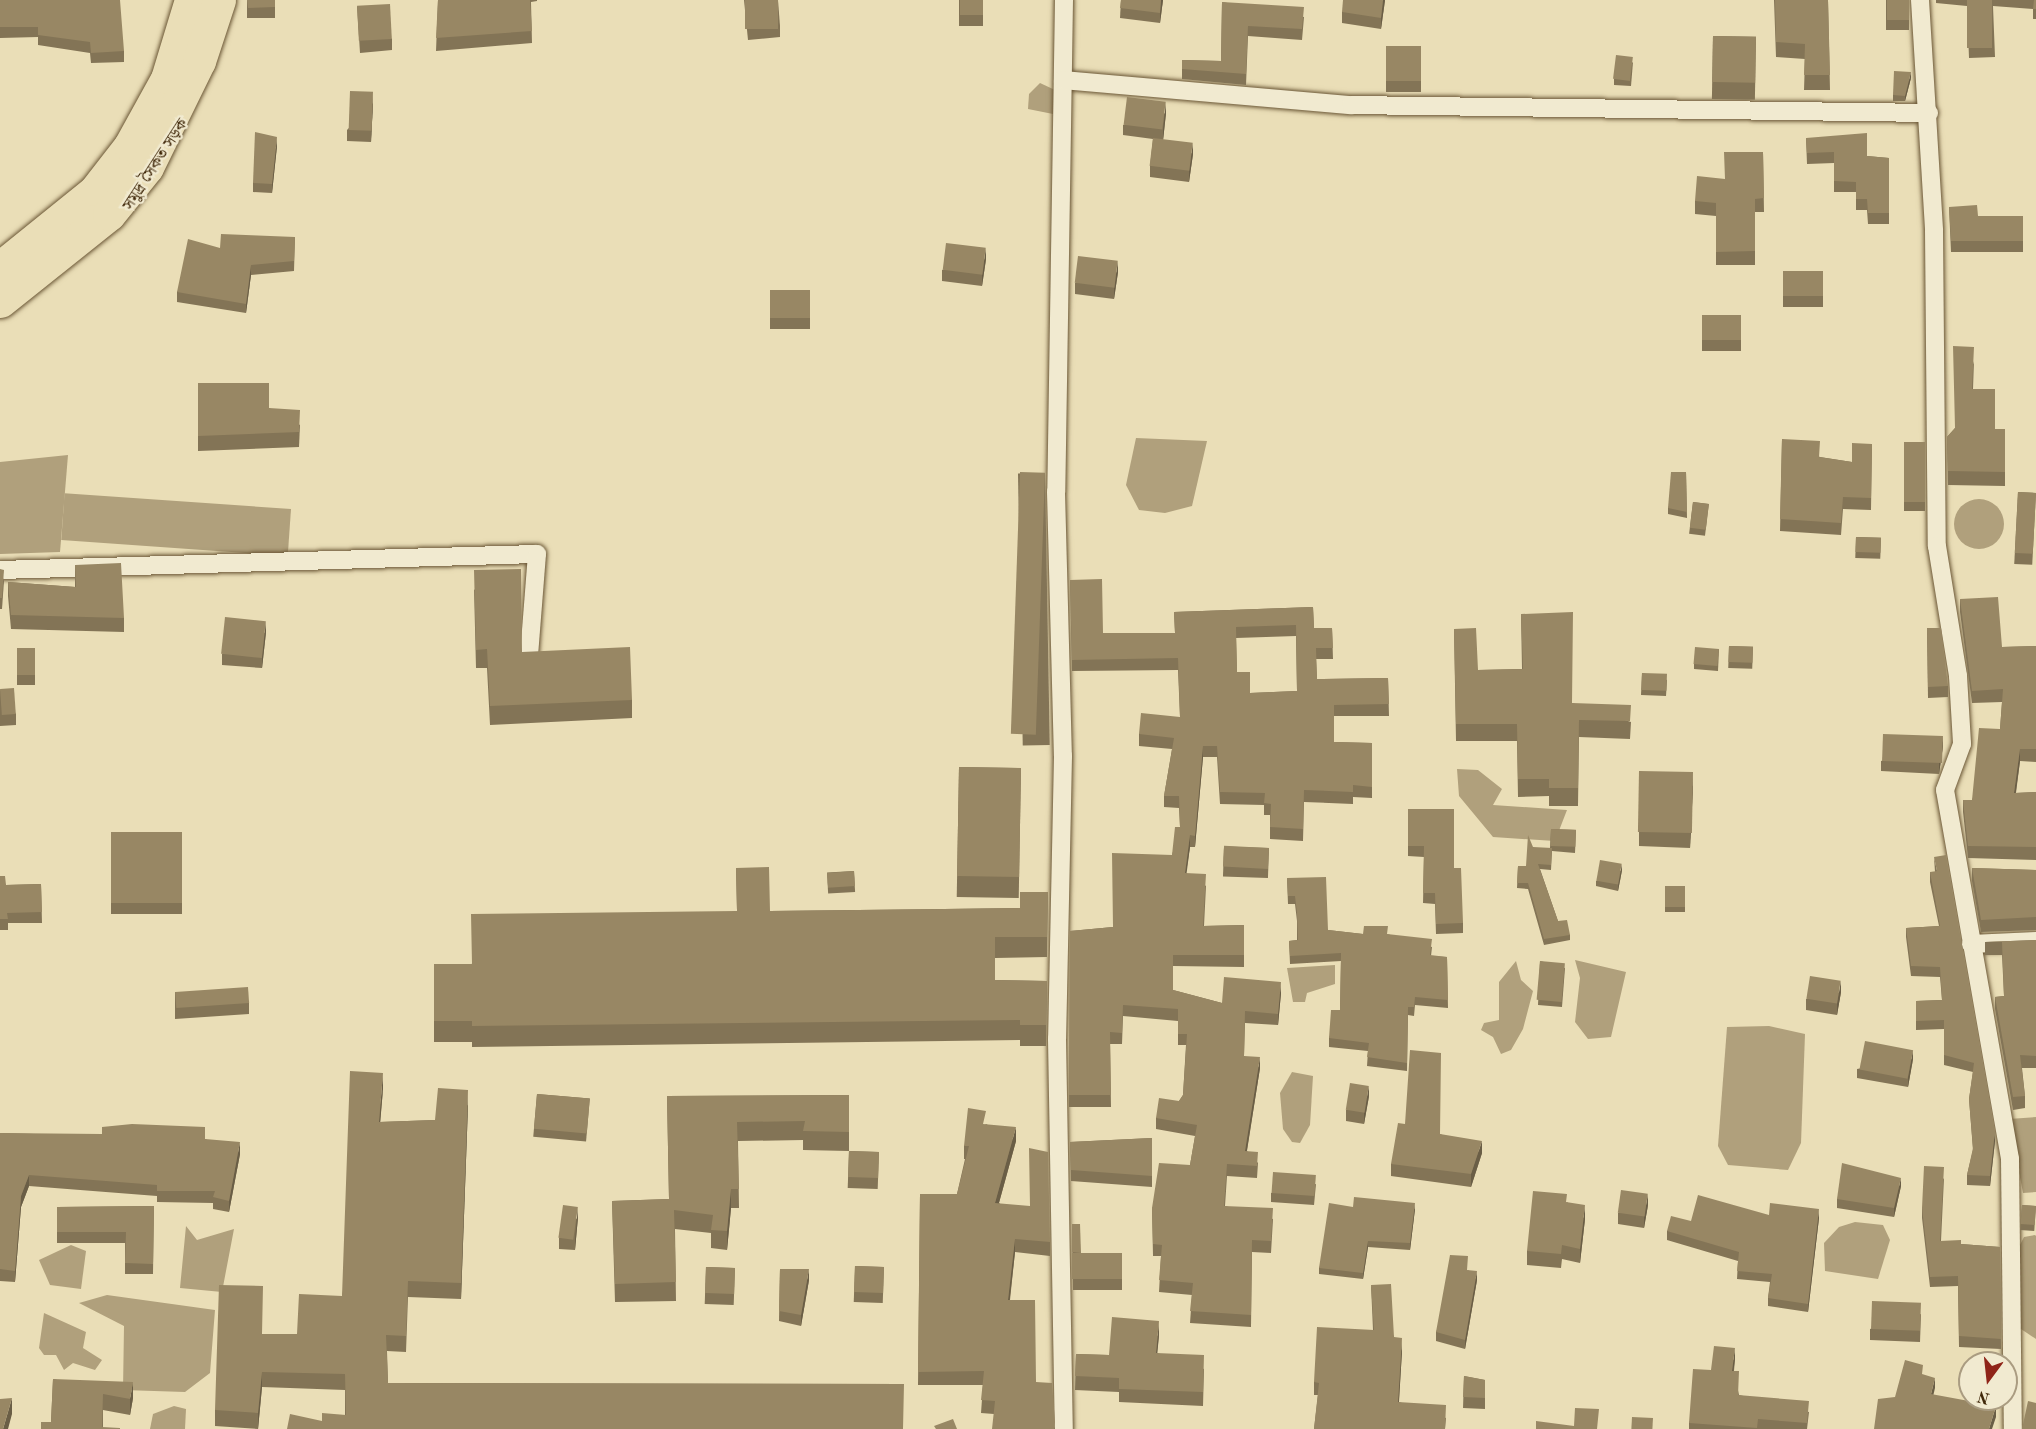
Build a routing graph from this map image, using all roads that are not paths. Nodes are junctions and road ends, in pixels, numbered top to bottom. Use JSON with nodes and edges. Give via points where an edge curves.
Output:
{"nodes":[{"id":1,"x":190,"y":0,"type":"edge"},
{"id":2,"x":201,"y":0,"type":"edge"},
{"id":3,"x":219,"y":0,"type":"edge"},
{"id":4,"x":229,"y":0,"type":"edge"},
{"id":5,"x":1064,"y":0,"type":"edge"},
{"id":6,"x":1920,"y":0,"type":"edge"},
{"id":7,"x":1063,"y":80,"type":"junction"},
{"id":8,"x":1929,"y":113,"type":"junction"},
{"id":9,"x":0,"y":267,"type":"edge"},
{"id":10,"x":0,"y":282,"type":"edge"},
{"id":11,"x":0,"y":301,"type":"edge"},
{"id":12,"x":0,"y":314,"type":"edge"},
{"id":13,"x":0,"y":570,"type":"edge"},
{"id":14,"x":529,"y":655,"type":"edge"},
{"id":15,"x":1956,"y":869,"type":"junction"},
{"id":16,"x":1979,"y":870,"type":"edge"},
{"id":17,"x":2036,"y":941,"type":"edge"},
{"id":18,"x":1971,"y":944,"type":"junction"},
{"id":19,"x":1064,"y":1429,"type":"edge"},
{"id":20,"x":2013,"y":1429,"type":"edge"}],
"edges":[{"from":1,"to":9,"type":"main road","name":"সমুদ্র সৈকত সড়ক","via":[[166,79],[129,147],[94,191]]},
{"from":2,"to":10,"type":"highway","via":[[165,102],[135,157],[94,206]]},
{"from":3,"to":11,"type":"highway","via":[[199,61],[147,167],[109,214]]},
{"from":4,"to":12,"type":"main road","name":"সমুদ্র সৈকত সড়ক","via":[[186,121],[123,215]]},
{"from":5,"to":7,"type":"street"},
{"from":6,"to":8,"type":"street"},
{"from":7,"to":8,"type":"street","via":[[1351,105]]},
{"from":7,"to":19,"type":"street","via":[[1056,492],[1063,756],[1057,1039]]},
{"from":8,"to":15,"type":"street","via":[[1937,546],[1958,676],[1962,744],[1945,790]]},
{"from":13,"to":14,"type":"street","via":[[537,554]]},
{"from":15,"to":16,"type":"street"},
{"from":15,"to":18,"type":"street"},
{"from":17,"to":18,"type":"street"},
{"from":18,"to":20,"type":"street","via":[[2010,1159]]}]}
